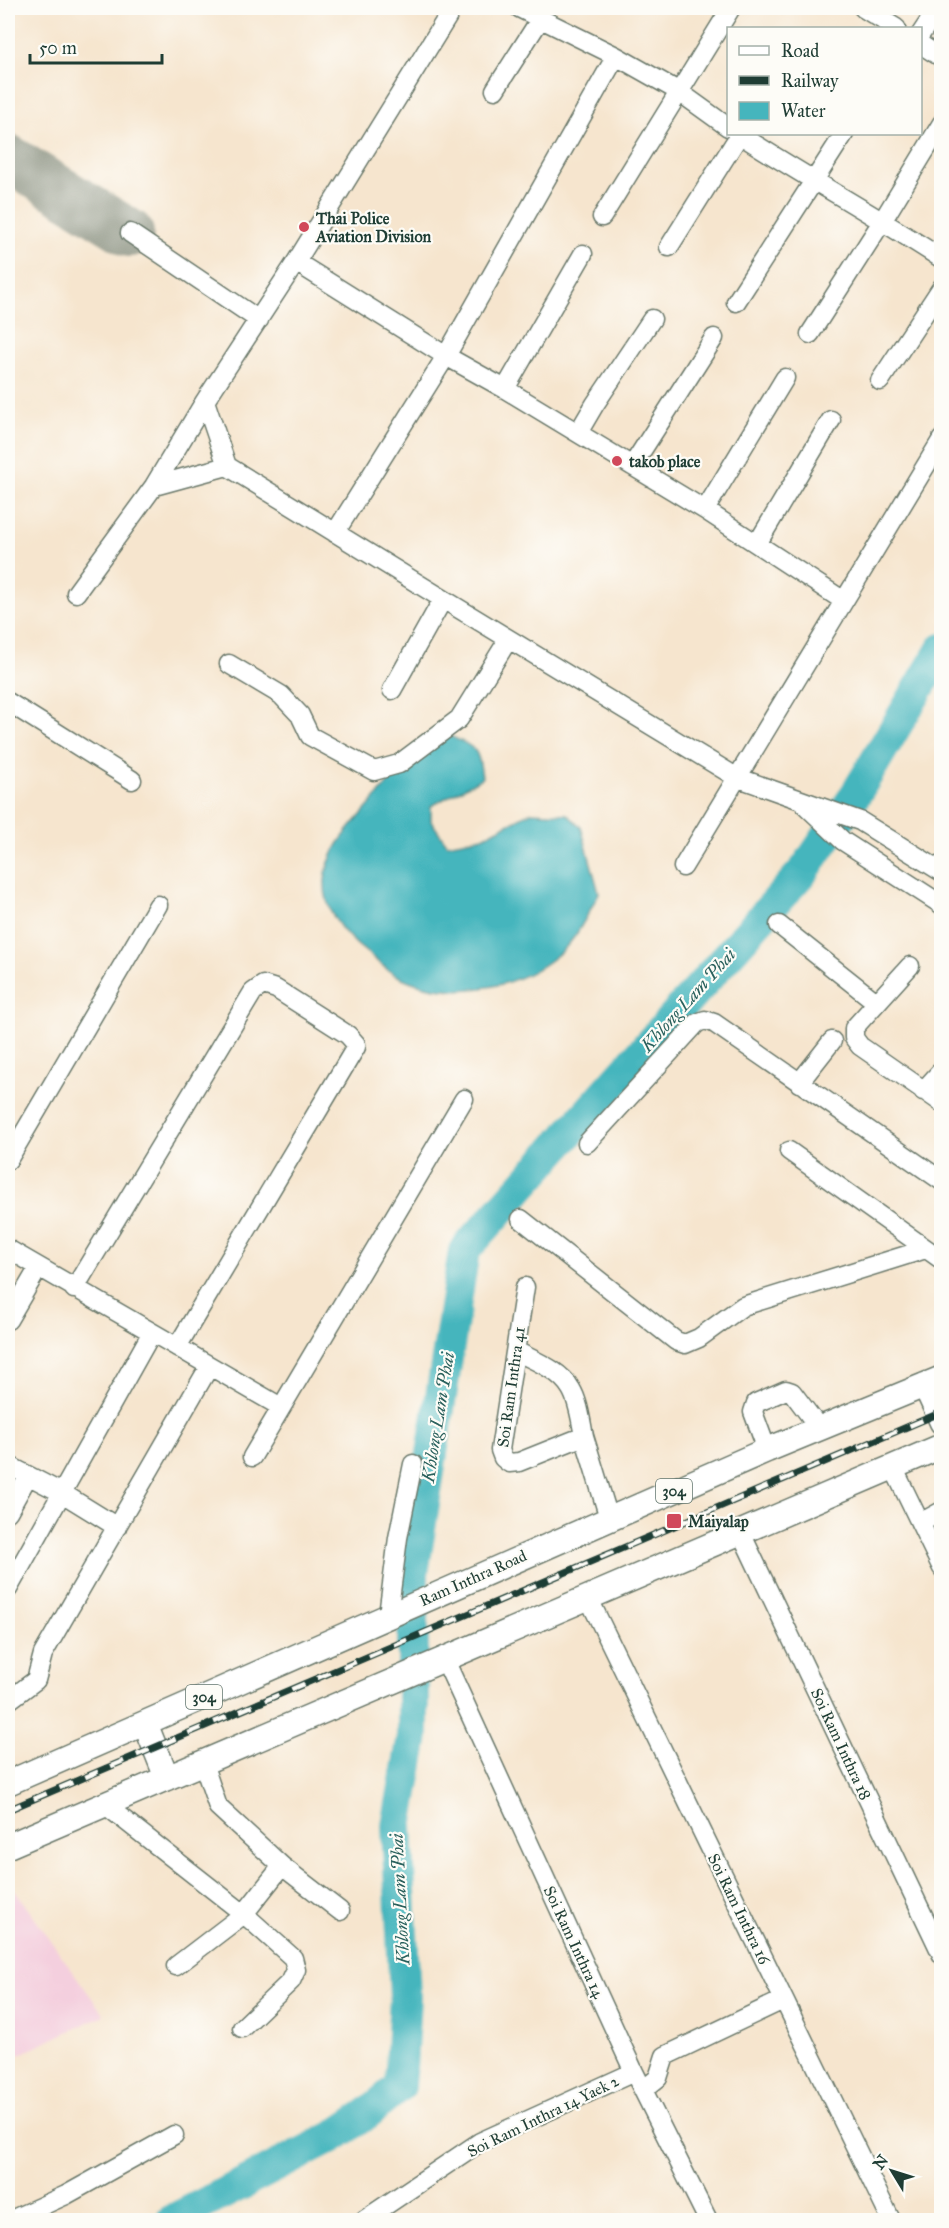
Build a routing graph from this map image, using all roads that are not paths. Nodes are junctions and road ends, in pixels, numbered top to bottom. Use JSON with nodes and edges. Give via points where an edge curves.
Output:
{"nodes":[{"id":1,"x":453,"y":8,"type":"edge"},
{"id":2,"x":519,"y":8,"type":"edge"},
{"id":3,"x":731,"y":8,"type":"edge"},
{"id":4,"x":863,"y":8,"type":"edge"},
{"id":5,"x":938,"y":8,"type":"edge"},
{"id":6,"x":541,"y":18,"type":"junction"},
{"id":7,"x":894,"y":27,"type":"edge"},
{"id":8,"x":922,"y":33,"type":"edge"},
{"id":9,"x":922,"y":45,"type":"edge"},
{"id":10,"x":616,"y":56,"type":"junction"},
{"id":11,"x":942,"y":58,"type":"edge"},
{"id":12,"x":495,"y":90,"type":"dead end"},
{"id":13,"x":678,"y":91,"type":"junction"},
{"id":14,"x":942,"y":123,"type":"edge"},
{"id":15,"x":727,"y":125,"type":"edge"},
{"id":16,"x":738,"y":135,"type":"edge"},
{"id":17,"x":741,"y":135,"type":"edge"},
{"id":18,"x":843,"y":135,"type":"edge"},
{"id":19,"x":814,"y":182,"type":"junction"},
{"id":20,"x":602,"y":217,"type":"dead end"},
{"id":21,"x":883,"y":220,"type":"junction"},
{"id":22,"x":130,"y":233,"type":"dead end"},
{"id":23,"x":669,"y":247,"type":"dead end"},
{"id":24,"x":583,"y":254,"type":"dead end"},
{"id":25,"x":942,"y":259,"type":"edge"},
{"id":26,"x":296,"y":262,"type":"junction"},
{"id":27,"x":942,"y":287,"type":"edge"},
{"id":28,"x":736,"y":302,"type":"dead end"},
{"id":29,"x":651,"y":319,"type":"dead end"},
{"id":30,"x":259,"y":320,"type":"junction"},
{"id":31,"x":810,"y":334,"type":"dead end"},
{"id":32,"x":714,"y":338,"type":"dead end"},
{"id":33,"x":446,"y":356,"type":"junction"},
{"id":34,"x":785,"y":378,"type":"dead end"},
{"id":35,"x":880,"y":381,"type":"dead end"},
{"id":36,"x":505,"y":389,"type":"junction"},
{"id":37,"x":206,"y":401,"type":"junction"},
{"id":38,"x":831,"y":420,"type":"dead end"},
{"id":39,"x":578,"y":433,"type":"junction"},
{"id":40,"x":942,"y":439,"type":"edge"},
{"id":41,"x":227,"y":466,"type":"junction"},
{"id":42,"x":632,"y":466,"type":"junction"},
{"id":43,"x":154,"y":486,"type":"junction"},
{"id":44,"x":705,"y":510,"type":"junction"},
{"id":45,"x":335,"y":533,"type":"junction"},
{"id":46,"x":757,"y":544,"type":"junction"},
{"id":47,"x":76,"y":593,"type":"dead end"},
{"id":48,"x":443,"y":599,"type":"junction"},
{"id":49,"x":843,"y":601,"type":"junction"},
{"id":50,"x":508,"y":639,"type":"junction"},
{"id":51,"x":229,"y":664,"type":"dead end"},
{"id":52,"x":392,"y":690,"type":"dead end"},
{"id":53,"x":8,"y":702,"type":"edge"},
{"id":54,"x":736,"y":777,"type":"junction"},
{"id":55,"x":132,"y":780,"type":"dead end"},
{"id":56,"x":833,"y":820,"type":"junction"},
{"id":57,"x":683,"y":867,"type":"dead end"},
{"id":58,"x":942,"y":872,"type":"edge"},
{"id":59,"x":158,"y":905,"type":"dead end"},
{"id":60,"x":942,"y":905,"type":"edge"},
{"id":61,"x":779,"y":925,"type":"dead end"},
{"id":62,"x":910,"y":966,"type":"dead end"},
{"id":63,"x":876,"y":1002,"type":"junction"},
{"id":64,"x":832,"y":1041,"type":"dead end"},
{"id":65,"x":942,"y":1070,"type":"edge"},
{"id":66,"x":799,"y":1083,"type":"junction"},
{"id":67,"x":923,"y":1090,"type":"junction"},
{"id":68,"x":464,"y":1099,"type":"dead end"},
{"id":69,"x":942,"y":1103,"type":"edge"},
{"id":70,"x":586,"y":1143,"type":"dead end"},
{"id":71,"x":789,"y":1151,"type":"dead end"},
{"id":72,"x":8,"y":1160,"type":"edge"},
{"id":73,"x":942,"y":1181,"type":"edge"},
{"id":74,"x":520,"y":1219,"type":"dead end"},
{"id":75,"x":8,"y":1249,"type":"edge"},
{"id":76,"x":926,"y":1249,"type":"junction"},
{"id":77,"x":942,"y":1260,"type":"edge"},
{"id":78,"x":39,"y":1268,"type":"junction"},
{"id":79,"x":525,"y":1287,"type":"dead end"},
{"id":80,"x":74,"y":1289,"type":"junction"},
{"id":81,"x":8,"y":1320,"type":"edge"},
{"id":82,"x":152,"y":1334,"type":"junction"},
{"id":83,"x":177,"y":1347,"type":"junction"},
{"id":84,"x":516,"y":1351,"type":"junction"},
{"id":85,"x":209,"y":1367,"type":"junction"},
{"id":86,"x":933,"y":1382,"type":"edge"},
{"id":87,"x":281,"y":1407,"type":"junction"},
{"id":88,"x":942,"y":1422,"type":"edge"},
{"id":89,"x":820,"y":1429,"type":"junction"},
{"id":90,"x":584,"y":1436,"type":"junction"},
{"id":91,"x":942,"y":1446,"type":"edge"},
{"id":92,"x":766,"y":1450,"type":"junction"},
{"id":93,"x":252,"y":1458,"type":"dead end"},
{"id":94,"x":8,"y":1464,"type":"edge"},
{"id":95,"x":413,"y":1464,"type":"dead end"},
{"id":96,"x":893,"y":1467,"type":"junction"},
{"id":97,"x":28,"y":1476,"type":"junction"},
{"id":98,"x":62,"y":1493,"type":"junction"},
{"id":99,"x":942,"y":1511,"type":"edge"},
{"id":100,"x":8,"y":1512,"type":"edge"},
{"id":101,"x":609,"y":1518,"type":"junction"},
{"id":102,"x":920,"y":1523,"type":"junction"},
{"id":103,"x":117,"y":1527,"type":"junction"},
{"id":104,"x":741,"y":1533,"type":"junction"},
{"id":105,"x":942,"y":1568,"type":"edge"},
{"id":106,"x":8,"y":1589,"type":"edge"},
{"id":107,"x":588,"y":1597,"type":"junction"},
{"id":108,"x":394,"y":1612,"type":"junction"},
{"id":109,"x":445,"y":1660,"type":"junction"},
{"id":110,"x":8,"y":1701,"type":"edge"},
{"id":111,"x":145,"y":1723,"type":"junction"},
{"id":112,"x":203,"y":1763,"type":"junction"},
{"id":113,"x":167,"y":1778,"type":"junction"},
{"id":114,"x":8,"y":1783,"type":"edge"},
{"id":115,"x":104,"y":1804,"type":"junction"},
{"id":116,"x":8,"y":1846,"type":"edge"},
{"id":117,"x":282,"y":1866,"type":"junction"},
{"id":118,"x":339,"y":1911,"type":"dead end"},
{"id":119,"x":244,"y":1914,"type":"junction"},
{"id":120,"x":942,"y":1955,"type":"edge"},
{"id":121,"x":176,"y":1966,"type":"dead end"},
{"id":122,"x":783,"y":2000,"type":"junction"},
{"id":123,"x":242,"y":2028,"type":"dead end"},
{"id":124,"x":634,"y":2072,"type":"junction"},
{"id":125,"x":643,"y":2090,"type":"junction"},
{"id":126,"x":174,"y":2135,"type":"dead end"},
{"id":127,"x":11,"y":2220,"type":"edge"},
{"id":128,"x":364,"y":2220,"type":"edge"},
{"id":129,"x":708,"y":2220,"type":"edge"},
{"id":130,"x":891,"y":2220,"type":"edge"}],
"edges":[{"from":1,"to":26,"type":"street"},
{"from":2,"to":6,"type":"street"},
{"from":3,"to":13,"type":"street"},
{"from":4,"to":7,"type":"street"},
{"from":5,"to":8,"type":"street"},
{"from":6,"to":10,"type":"street"},
{"from":6,"to":12,"type":"street"},
{"from":9,"to":11,"type":"street"},
{"from":10,"to":13,"type":"street"},
{"from":10,"to":33,"type":"street"},
{"from":13,"to":15,"type":"street"},
{"from":13,"to":20,"type":"street"},
{"from":14,"to":21,"type":"street"},
{"from":16,"to":23,"type":"street"},
{"from":17,"to":19,"type":"street"},
{"from":18,"to":19,"type":"street"},
{"from":19,"to":21,"type":"street"},
{"from":19,"to":28,"type":"street"},
{"from":21,"to":25,"type":"street"},
{"from":21,"to":31,"type":"street"},
{"from":22,"to":30,"type":"street"},
{"from":24,"to":36,"type":"street"},
{"from":26,"to":30,"type":"street"},
{"from":26,"to":33,"type":"street"},
{"from":27,"to":35,"type":"street"},
{"from":29,"to":39,"type":"street"},
{"from":30,"to":37,"type":"street"},
{"from":32,"to":42,"type":"street"},
{"from":33,"to":36,"type":"street"},
{"from":33,"to":45,"type":"street"},
{"from":34,"to":44,"type":"street"},
{"from":36,"to":39,"type":"street"},
{"from":37,"to":41,"type":"street"},
{"from":37,"to":43,"type":"street"},
{"from":38,"to":46,"type":"street"},
{"from":39,"to":42,"type":"street"},
{"from":40,"to":49,"type":"street"},
{"from":41,"to":43,"type":"street"},
{"from":41,"to":45,"type":"street"},
{"from":42,"to":44,"type":"street"},
{"from":43,"to":47,"type":"street"},
{"from":44,"to":46,"type":"street"},
{"from":45,"to":48,"type":"street"},
{"from":46,"to":49,"type":"street"},
{"from":48,"to":50,"type":"street"},
{"from":48,"to":52,"type":"street"},
{"from":49,"to":54,"type":"street"},
{"from":50,"to":51,"type":"street","via":[[459,719],[399,764],[374,771],[310,736],[300,715],[281,695]]},
{"from":50,"to":54,"type":"street"},
{"from":53,"to":55,"type":"street"},
{"from":54,"to":56,"type":"street","via":[[798,798]]},
{"from":54,"to":57,"type":"street"},
{"from":56,"to":58,"type":"street","via":[[861,821]]},
{"from":56,"to":60,"type":"street","via":[[843,841]]},
{"from":59,"to":72,"type":"street"},
{"from":61,"to":63,"type":"street"},
{"from":62,"to":63,"type":"street"},
{"from":63,"to":67,"type":"street","via":[[854,1028],[854,1038]]},
{"from":64,"to":66,"type":"street"},
{"from":65,"to":67,"type":"street"},
{"from":66,"to":70,"type":"street","via":[[705,1020],[697,1023]]},
{"from":66,"to":73,"type":"street"},
{"from":67,"to":69,"type":"street"},
{"from":68,"to":87,"type":"street"},
{"from":71,"to":76,"type":"street"},
{"from":74,"to":76,"type":"street","via":[[676,1341],[685,1344],[743,1306]]},
{"from":75,"to":78,"type":"street"},
{"from":76,"to":77,"type":"street"},
{"from":78,"to":80,"type":"street"},
{"from":78,"to":81,"type":"street"},
{"from":79,"to":84,"type":"street","name":"Soi Ram Inthra 41"},
{"from":80,"to":82,"type":"street"},
{"from":80,"to":83,"type":"street","via":[[253,992],[262,985],[276,989],[348,1035],[356,1047]]},
{"from":82,"to":83,"type":"street"},
{"from":82,"to":98,"type":"street"},
{"from":83,"to":85,"type":"street"},
{"from":84,"to":90,"type":"street","via":[[566,1382],[573,1391]]},
{"from":84,"to":90,"type":"street","name":"Soi Ram Inthra 41","via":[[500,1450],[503,1458],[509,1463],[519,1462]]},
{"from":85,"to":87,"type":"street"},
{"from":85,"to":103,"type":"street"},
{"from":86,"to":88,"type":"main road"},
{"from":86,"to":89,"type":"main road","name":"Ram Inthra Road","number":"304"},
{"from":87,"to":93,"type":"street"},
{"from":89,"to":92,"type":"main road","name":"Ram Inthra Road","number":"304"},
{"from":89,"to":92,"type":"street","via":[[792,1392],[786,1390],[756,1403],[753,1412]]},
{"from":90,"to":101,"type":"street"},
{"from":91,"to":96,"type":"main road"},
{"from":92,"to":101,"type":"main road","name":"Ram Inthra Road","number":"304"},
{"from":94,"to":97,"type":"street"},
{"from":95,"to":108,"type":"street","via":[[398,1538]]},
{"from":96,"to":102,"type":"street"},
{"from":96,"to":104,"type":"main road"},
{"from":97,"to":98,"type":"street"},
{"from":97,"to":100,"type":"street"},
{"from":98,"to":103,"type":"street"},
{"from":98,"to":106,"type":"street"},
{"from":99,"to":102,"type":"street"},
{"from":101,"to":108,"type":"main road","name":"Ram Inthra Road","number":"304"},
{"from":102,"to":105,"type":"street"},
{"from":103,"to":110,"type":"street","via":[[43,1654],[36,1680]]},
{"from":104,"to":107,"type":"main road"},
{"from":104,"to":120,"type":"street","name":"Soi Ram Inthra 18"},
{"from":107,"to":109,"type":"main road"},
{"from":107,"to":122,"type":"street","name":"Soi Ram Inthra 16"},
{"from":108,"to":111,"type":"main road","name":"Ram Inthra Road","number":"304"},
{"from":109,"to":112,"type":"main road"},
{"from":109,"to":124,"type":"street","name":"Soi Ram Inthra 14"},
{"from":111,"to":113,"type":"main road"},
{"from":111,"to":114,"type":"main road","name":"Ram Inthra Road","number":"304"},
{"from":112,"to":113,"type":"main road"},
{"from":112,"to":117,"type":"street","via":[[218,1807]]},
{"from":113,"to":115,"type":"main road"},
{"from":115,"to":116,"type":"main road"},
{"from":115,"to":119,"type":"street"},
{"from":117,"to":118,"type":"street"},
{"from":117,"to":119,"type":"street"},
{"from":119,"to":121,"type":"street"},
{"from":119,"to":123,"type":"street","via":[[293,1958],[296,1970],[291,1981]]},
{"from":122,"to":125,"type":"street","via":[[665,2056],[658,2078]]},
{"from":122,"to":130,"type":"street","name":"Soi Ram Inthra 16"},
{"from":124,"to":125,"type":"street","name":"Soi Ram Inthra 14"},
{"from":124,"to":128,"type":"street","name":"Soi Ram Inthra 14 Yaek 2","via":[[480,2142]]},
{"from":125,"to":129,"type":"street","name":"Soi Ram Inthra 14"},
{"from":126,"to":127,"type":"street","via":[[66,2195]]}]}
